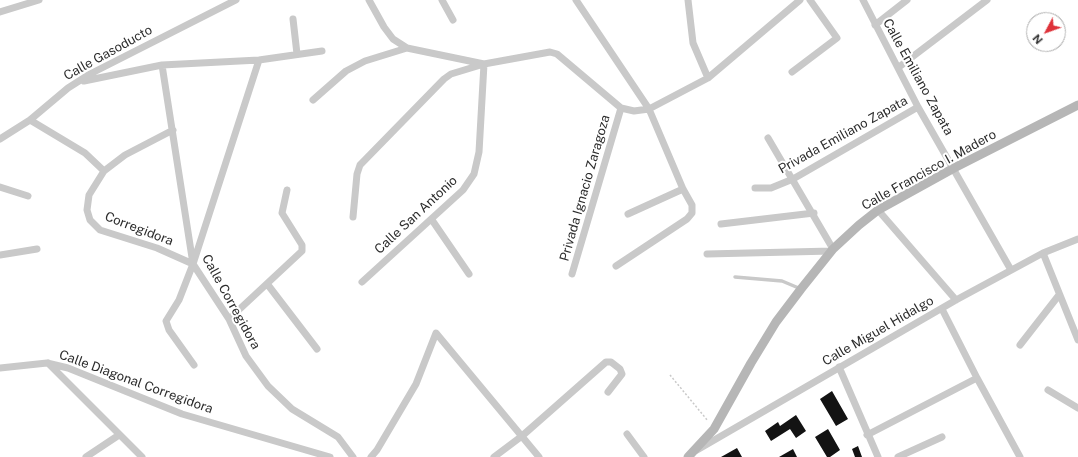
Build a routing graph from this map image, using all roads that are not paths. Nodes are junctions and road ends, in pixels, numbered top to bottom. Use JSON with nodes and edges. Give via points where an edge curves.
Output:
{"nodes":[{"id":1,"x":236,"y":0,"type":"edge"},
{"id":2,"x":369,"y":0,"type":"edge"},
{"id":3,"x":442,"y":0,"type":"edge"},
{"id":4,"x":576,"y":0,"type":"edge"},
{"id":5,"x":688,"y":0,"type":"edge"},
{"id":6,"x":810,"y":0,"type":"edge"},
{"id":7,"x":863,"y":0,"type":"edge"},
{"id":8,"x":907,"y":0,"type":"edge"},
{"id":9,"x":987,"y":0,"type":"edge"},
{"id":10,"x":36,"y":1,"type":"edge"},
{"id":11,"x":796,"y":2,"type":"edge"},
{"id":12,"x":0,"y":6,"type":"edge"},
{"id":13,"x":8,"y":10,"type":"junction"},
{"id":14,"x":0,"y":12,"type":"edge"},
{"id":15,"x":293,"y":19,"type":"dead end"},
{"id":16,"x":453,"y":20,"type":"dead end"},
{"id":17,"x":875,"y":25,"type":"junction"},
{"id":18,"x":406,"y":48,"type":"junction"},
{"id":19,"x":322,"y":51,"type":"dead end"},
{"id":20,"x":297,"y":54,"type":"junction"},
{"id":21,"x":259,"y":60,"type":"junction"},
{"id":22,"x":484,"y":64,"type":"junction"},
{"id":23,"x":162,"y":66,"type":"junction"},
{"id":24,"x":898,"y":67,"type":"junction"},
{"id":25,"x":792,"y":72,"type":"dead end"},
{"id":26,"x":708,"y":78,"type":"junction"},
{"id":27,"x":79,"y":82,"type":"junction"},
{"id":28,"x":312,"y":100,"type":"dead end"},
{"id":29,"x":1078,"y":105,"type":"edge"},
{"id":30,"x":918,"y":107,"type":"junction"},
{"id":31,"x":621,"y":108,"type":"junction"},
{"id":32,"x":649,"y":109,"type":"junction"},
{"id":33,"x":30,"y":120,"type":"junction"},
{"id":34,"x":174,"y":130,"type":"junction"},
{"id":35,"x":768,"y":138,"type":"dead end"},
{"id":36,"x":0,"y":140,"type":"edge"},
{"id":37,"x":954,"y":168,"type":"junction"},
{"id":38,"x":104,"y":171,"type":"junction"},
{"id":39,"x":793,"y":179,"type":"junction"},
{"id":40,"x":0,"y":187,"type":"edge"},
{"id":41,"x":682,"y":188,"type":"junction"},
{"id":42,"x":755,"y":188,"type":"dead end"},
{"id":43,"x":287,"y":190,"type":"dead end"},
{"id":44,"x":28,"y":196,"type":"dead end"},
{"id":45,"x":878,"y":210,"type":"junction"},
{"id":46,"x":814,"y":213,"type":"junction"},
{"id":47,"x":628,"y":214,"type":"dead end"},
{"id":48,"x":353,"y":217,"type":"dead end"},
{"id":49,"x":432,"y":220,"type":"junction"},
{"id":50,"x":721,"y":224,"type":"dead end"},
{"id":51,"x":1078,"y":239,"type":"edge"},
{"id":52,"x":37,"y":249,"type":"dead end"},
{"id":53,"x":832,"y":250,"type":"junction"},
{"id":54,"x":1043,"y":253,"type":"junction"},
{"id":55,"x":707,"y":254,"type":"dead end"},
{"id":56,"x":0,"y":255,"type":"edge"},
{"id":57,"x":193,"y":264,"type":"junction"},
{"id":58,"x":616,"y":266,"type":"dead end"},
{"id":59,"x":1011,"y":270,"type":"junction"},
{"id":60,"x":469,"y":274,"type":"dead end"},
{"id":61,"x":572,"y":274,"type":"dead end"},
{"id":62,"x":735,"y":278,"type":"dead end"},
{"id":63,"x":362,"y":282,"type":"dead end"},
{"id":64,"x":268,"y":285,"type":"junction"},
{"id":65,"x":801,"y":288,"type":"junction"},
{"id":66,"x":1060,"y":295,"type":"junction"},
{"id":67,"x":956,"y":300,"type":"junction"},
{"id":68,"x":942,"y":309,"type":"junction"},
{"id":69,"x":229,"y":319,"type":"junction"},
{"id":70,"x":1078,"y":340,"type":"edge"},
{"id":71,"x":1020,"y":345,"type":"dead end"},
{"id":72,"x":317,"y":349,"type":"dead end"},
{"id":73,"x":47,"y":363,"type":"junction"},
{"id":74,"x":194,"y":365,"type":"dead end"},
{"id":75,"x":839,"y":367,"type":"junction"},
{"id":76,"x":0,"y":368,"type":"edge"},
{"id":77,"x":977,"y":378,"type":"junction"},
{"id":78,"x":1048,"y":390,"type":"dead end"},
{"id":79,"x":608,"y":392,"type":"dead end"},
{"id":80,"x":1078,"y":408,"type":"edge"},
{"id":81,"x":627,"y":434,"type":"dead end"},
{"id":82,"x":118,"y":435,"type":"junction"},
{"id":83,"x":867,"y":435,"type":"junction"},
{"id":84,"x":522,"y":436,"type":"junction"},
{"id":85,"x":942,"y":437,"type":"dead end"},
{"id":86,"x":691,"y":454,"type":"edge"},
{"id":87,"x":86,"y":457,"type":"edge"},
{"id":88,"x":142,"y":457,"type":"edge"},
{"id":89,"x":330,"y":457,"type":"edge"},
{"id":90,"x":354,"y":457,"type":"edge"},
{"id":91,"x":371,"y":457,"type":"edge"},
{"id":92,"x":494,"y":457,"type":"edge"},
{"id":93,"x":539,"y":457,"type":"edge"},
{"id":94,"x":644,"y":457,"type":"edge"},
{"id":95,"x":878,"y":457,"type":"edge"},
{"id":96,"x":898,"y":457,"type":"edge"},
{"id":97,"x":1020,"y":457,"type":"edge"}],
"edges":[{"from":1,"to":27,"type":"street","name":"Calle Gasoducto","via":[[103,66]]},
{"from":2,"to":18,"type":"street","via":[[393,40]]},
{"from":3,"to":16,"type":"street"},
{"from":4,"to":32,"type":"street"},
{"from":5,"to":26,"type":"street","via":[[693,44]]},
{"from":6,"to":25,"type":"street","via":[[837,38]]},
{"from":7,"to":17,"type":"street","name":"Calle Emiliano Zapata"},
{"from":8,"to":17,"type":"street"},
{"from":9,"to":24,"type":"street"},
{"from":10,"to":13,"type":"street"},
{"from":11,"to":26,"type":"street"},
{"from":12,"to":13,"type":"street"},
{"from":13,"to":14,"type":"street"},
{"from":15,"to":20,"type":"street"},
{"from":17,"to":24,"type":"street","name":"Calle Emiliano Zapata"},
{"from":18,"to":22,"type":"street"},
{"from":18,"to":28,"type":"street","via":[[365,61],[346,71]]},
{"from":19,"to":20,"type":"street"},
{"from":20,"to":21,"type":"street"},
{"from":21,"to":23,"type":"street"},
{"from":21,"to":57,"type":"street"},
{"from":22,"to":31,"type":"street","via":[[544,52],[557,54]]},
{"from":22,"to":48,"type":"street","via":[[444,78],[360,165]]},
{"from":22,"to":49,"type":"street","name":"Calle San Antonio","via":[[480,152],[474,174],[463,190]]},
{"from":23,"to":27,"type":"street"},
{"from":23,"to":34,"type":"street","name":"Calle Corregidora"},
{"from":24,"to":30,"type":"street","name":"Calle Emiliano Zapata"},
{"from":26,"to":32,"type":"street"},
{"from":27,"to":33,"type":"street","name":"Calle Gasoducto"},
{"from":29,"to":37,"type":"street","name":"Calle Francisco I. Madero"},
{"from":30,"to":37,"type":"street","name":"Calle Emiliano Zapata"},
{"from":30,"to":39,"type":"street","name":"Privada Emiliano Zapata"},
{"from":31,"to":32,"type":"street","via":[[634,111]]},
{"from":31,"to":61,"type":"street","name":"Privada Ignacio Zaragoza"},
{"from":32,"to":41,"type":"street"},
{"from":33,"to":36,"type":"street","name":"Calle Gasoducto"},
{"from":33,"to":38,"type":"street","via":[[85,153]]},
{"from":34,"to":38,"type":"street","name":"Corregidora","via":[[125,155]]},
{"from":34,"to":57,"type":"street","name":"Calle Corregidora"},
{"from":35,"to":39,"type":"street"},
{"from":37,"to":45,"type":"street","name":"Calle Francisco I. Madero"},
{"from":37,"to":59,"type":"street","name":"Calle Emiliano Zapata"},
{"from":38,"to":57,"type":"street","name":"Corregidora","via":[[89,196],[87,210],[90,220],[100,230],[157,248]]},
{"from":39,"to":42,"type":"street","name":"Privada Emiliano Zapata","via":[[771,188]]},
{"from":39,"to":46,"type":"street"},
{"from":40,"to":44,"type":"street"},
{"from":41,"to":47,"type":"street"},
{"from":41,"to":58,"type":"street","via":[[692,205],[692,213],[687,219]]},
{"from":43,"to":64,"type":"street","via":[[282,213],[302,245],[302,251]]},
{"from":45,"to":53,"type":"street","name":"Calle Francisco I. Madero"},
{"from":45,"to":67,"type":"street"},
{"from":46,"to":50,"type":"street"},
{"from":46,"to":53,"type":"street"},
{"from":49,"to":60,"type":"street"},
{"from":49,"to":63,"type":"street","name":"Calle San Antonio"},
{"from":51,"to":54,"type":"street","name":"Calle Miguel Hidalgo"},
{"from":52,"to":56,"type":"street"},
{"from":53,"to":55,"type":"street"},
{"from":53,"to":65,"type":"street","name":"Calle Francisco I. Madero"},
{"from":54,"to":59,"type":"street","name":"Calle Miguel Hidalgo"},
{"from":54,"to":66,"type":"street"},
{"from":57,"to":69,"type":"street","name":"Calle Corregidora"},
{"from":57,"to":74,"type":"street","via":[[179,300],[166,321],[169,330]]},
{"from":59,"to":67,"type":"street","name":"Calle Miguel Hidalgo"},
{"from":62,"to":65,"type":"lane","via":[[782,281]]},
{"from":64,"to":69,"type":"street"},
{"from":64,"to":72,"type":"street"},
{"from":65,"to":86,"type":"street","name":"Calle Francisco I. Madero","via":[[750,363],[714,429]]},
{"from":66,"to":70,"type":"street"},
{"from":66,"to":71,"type":"street"},
{"from":67,"to":68,"type":"street","name":"Calle Miguel Hidalgo"},
{"from":68,"to":75,"type":"street","name":"Calle Miguel Hidalgo"},
{"from":68,"to":77,"type":"street"},
{"from":69,"to":90,"type":"street","name":"Calle Corregidora","via":[[246,356],[268,386],[292,409],[338,437]]},
{"from":73,"to":76,"type":"street","name":"Calle Diagonal Corregidora"},
{"from":73,"to":82,"type":"street"},
{"from":73,"to":89,"type":"street","name":"Calle Diagonal Corregidora","via":[[68,368],[182,414]]},
{"from":75,"to":83,"type":"street"},
{"from":75,"to":86,"type":"street","name":"Calle Miguel Hidalgo"},
{"from":77,"to":83,"type":"street"},
{"from":77,"to":97,"type":"street"},
{"from":78,"to":80,"type":"street"},
{"from":79,"to":84,"type":"street","via":[[622,374],[611,362],[602,365]]},
{"from":81,"to":94,"type":"street"},
{"from":82,"to":87,"type":"street"},
{"from":82,"to":88,"type":"street"},
{"from":83,"to":95,"type":"street"},
{"from":84,"to":91,"type":"street","via":[[436,333],[416,384]]},
{"from":84,"to":92,"type":"street"},
{"from":84,"to":93,"type":"street"},
{"from":85,"to":96,"type":"street"}]}
